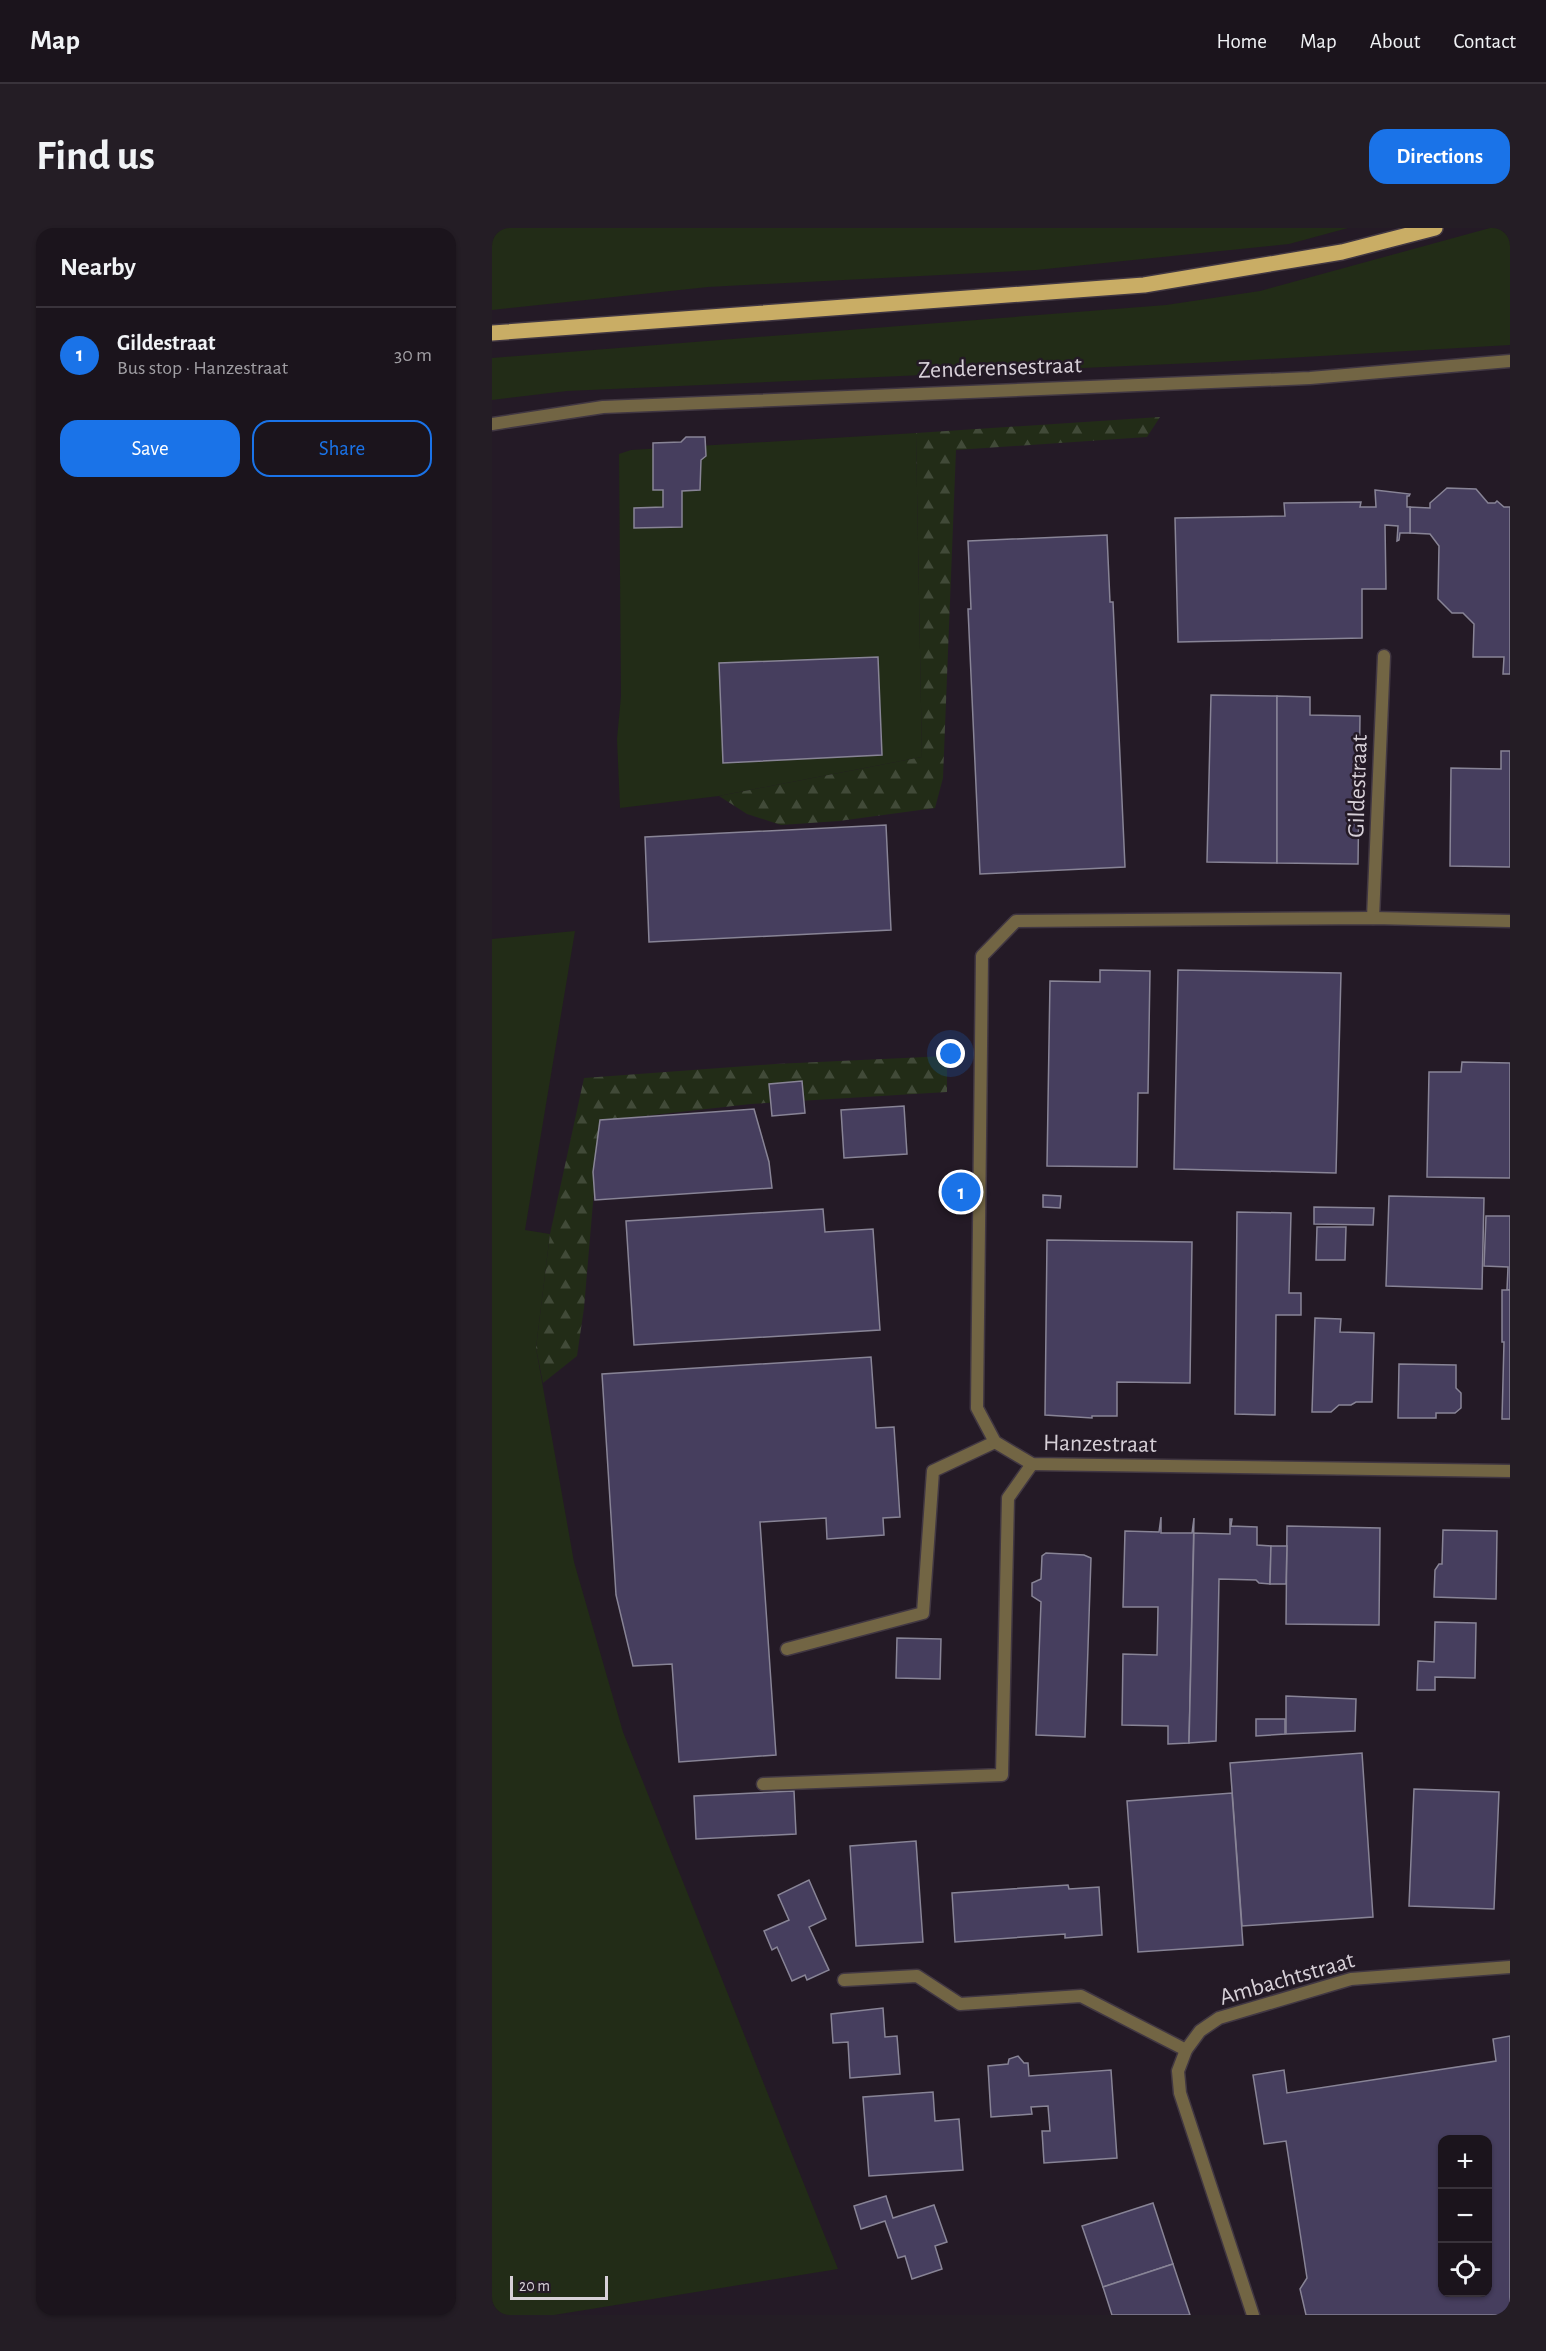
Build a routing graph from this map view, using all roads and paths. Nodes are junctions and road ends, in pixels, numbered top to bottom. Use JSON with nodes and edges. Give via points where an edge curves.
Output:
{"nodes":[{"id":1,"x":1435,"y":228,"type":"edge"},
{"id":2,"x":492,"y":333,"type":"edge"},
{"id":3,"x":1510,"y":361,"type":"edge"},
{"id":4,"x":492,"y":424,"type":"edge"},
{"id":5,"x":1384,"y":656,"type":"dead end"},
{"id":6,"x":1373,"y":918,"type":"junction"},
{"id":7,"x":1510,"y":921,"type":"edge"},
{"id":8,"x":995,"y":1442,"type":"junction"},
{"id":9,"x":1032,"y":1464,"type":"junction"},
{"id":10,"x":1510,"y":1471,"type":"edge"},
{"id":11,"x":787,"y":1649,"type":"dead end"},
{"id":12,"x":762,"y":1784,"type":"dead end"},
{"id":13,"x":1510,"y":1967,"type":"edge"},
{"id":14,"x":844,"y":1980,"type":"dead end"},
{"id":15,"x":1186,"y":2050,"type":"junction"},
{"id":16,"x":1253,"y":2315,"type":"edge"}],
"edges":[{"from":1,"to":2,"type":"main road","via":[[1332,254],[1144,285]]},
{"from":3,"to":4,"type":"street","name":"Zenderensestraat","via":[[1310,378],[603,407]]},
{"from":5,"to":6,"type":"street","name":"Gildestraat"},
{"from":6,"to":7,"type":"street"},
{"from":6,"to":8,"type":"street","via":[[1016,921],[982,956],[977,1408]]},
{"from":8,"to":9,"type":"street","name":"Hanzestraat"},
{"from":8,"to":11,"type":"street","via":[[933,1471],[923,1613]]},
{"from":9,"to":10,"type":"street","name":"Hanzestraat"},
{"from":9,"to":12,"type":"street","via":[[1008,1498],[1002,1775]]},
{"from":13,"to":15,"type":"street","name":"Ambachtstraat","via":[[1352,1979],[1219,2018],[1200,2031]]},
{"from":14,"to":15,"type":"street","via":[[917,1976],[960,2004],[1081,1996]]},
{"from":15,"to":16,"type":"street","name":"Ambachtstraat","via":[[1178,2071],[1180,2093]]}]}
